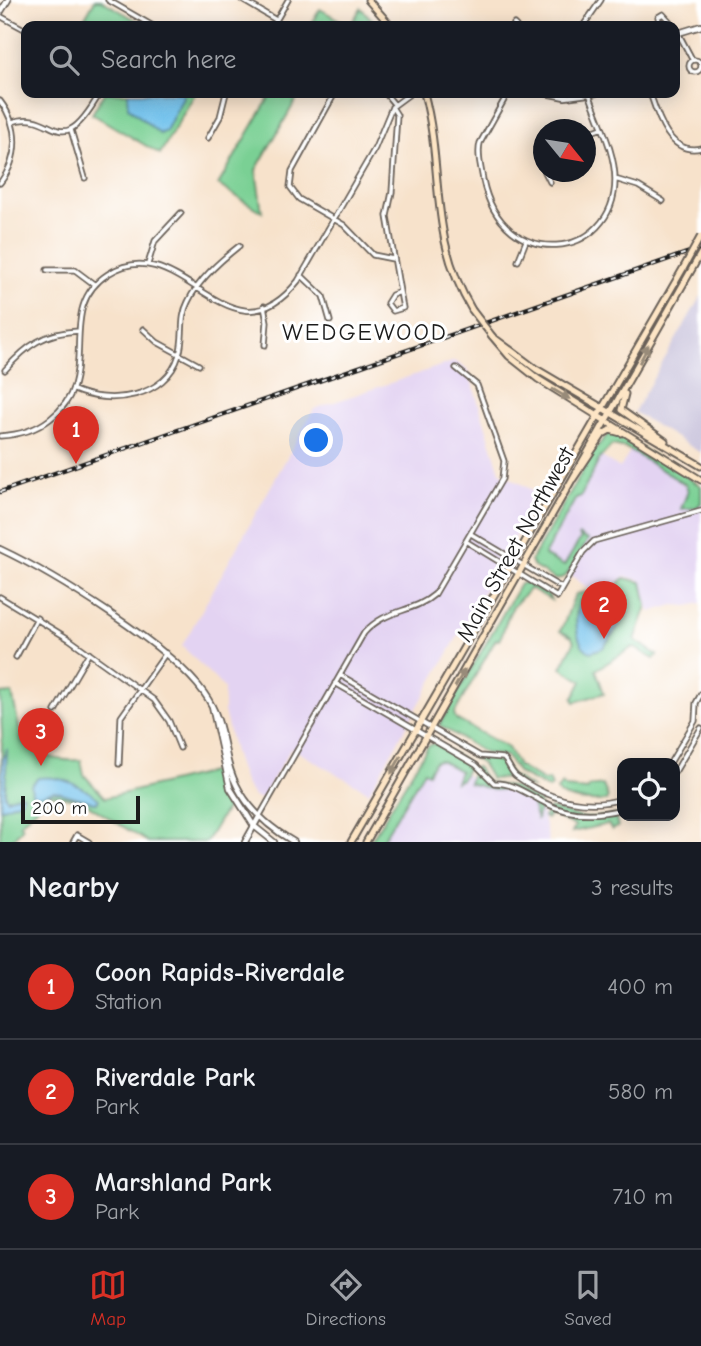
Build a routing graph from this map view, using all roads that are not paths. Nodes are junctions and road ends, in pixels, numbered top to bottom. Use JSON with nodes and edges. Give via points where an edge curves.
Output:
{"nodes":[{"id":1,"x":8,"y":0,"type":"edge"},
{"id":2,"x":108,"y":0,"type":"edge"},
{"id":3,"x":242,"y":0,"type":"edge"},
{"id":4,"x":288,"y":0,"type":"edge"},
{"id":5,"x":368,"y":0,"type":"edge"},
{"id":6,"x":601,"y":0,"type":"edge"},
{"id":7,"x":0,"y":15,"type":"edge"},
{"id":8,"x":276,"y":20,"type":"joint"},
{"id":9,"x":144,"y":21,"type":"edge"},
{"id":10,"x":387,"y":21,"type":"edge"},
{"id":11,"x":586,"y":21,"type":"edge"},
{"id":12,"x":659,"y":21,"type":"edge"},
{"id":13,"x":669,"y":21,"type":"edge"},
{"id":14,"x":701,"y":26,"type":"edge"},
{"id":15,"x":21,"y":27,"type":"edge"},
{"id":16,"x":680,"y":29,"type":"edge"},
{"id":17,"x":680,"y":39,"type":"edge"},
{"id":18,"x":692,"y":59,"type":"dead end"},
{"id":19,"x":97,"y":98,"type":"edge"},
{"id":20,"x":225,"y":98,"type":"edge"},
{"id":21,"x":332,"y":98,"type":"edge"},
{"id":22,"x":388,"y":98,"type":"edge"},
{"id":23,"x":404,"y":98,"type":"edge"},
{"id":24,"x":425,"y":98,"type":"edge"},
{"id":25,"x":505,"y":98,"type":"edge"},
{"id":26,"x":591,"y":98,"type":"edge"},
{"id":27,"x":652,"y":98,"type":"edge"},
{"id":28,"x":0,"y":101,"type":"edge"},
{"id":29,"x":393,"y":106,"type":"junction"},
{"id":30,"x":12,"y":122,"type":"junction"},
{"id":31,"x":602,"y":128,"type":"junction"},
{"id":32,"x":71,"y":130,"type":"junction"},
{"id":33,"x":596,"y":130,"type":"edge"},
{"id":34,"x":208,"y":138,"type":"dead end"},
{"id":35,"x":701,"y":148,"type":"edge"},
{"id":36,"x":85,"y":178,"type":"dead end"},
{"id":37,"x":615,"y":179,"type":"junction"},
{"id":38,"x":0,"y":183,"type":"edge"},
{"id":39,"x":663,"y":201,"type":"dead end"},
{"id":40,"x":181,"y":213,"type":"dead end"},
{"id":41,"x":334,"y":219,"type":"junction"},
{"id":42,"x":701,"y":236,"type":"edge"},
{"id":43,"x":526,"y":241,"type":"junction"},
{"id":44,"x":239,"y":247,"type":"dead end"},
{"id":45,"x":701,"y":253,"type":"edge"},
{"id":46,"x":393,"y":259,"type":"junction"},
{"id":47,"x":518,"y":261,"type":"dead end"},
{"id":48,"x":148,"y":264,"type":"junction"},
{"id":49,"x":47,"y":270,"type":"dead end"},
{"id":50,"x":301,"y":275,"type":"junction"},
{"id":51,"x":95,"y":285,"type":"junction"},
{"id":52,"x":196,"y":289,"type":"junction"},
{"id":53,"x":400,"y":292,"type":"junction"},
{"id":54,"x":264,"y":306,"type":"junction"},
{"id":55,"x":330,"y":321,"type":"dead end"},
{"id":56,"x":143,"y":329,"type":"dead end"},
{"id":57,"x":79,"y":331,"type":"junction"},
{"id":58,"x":492,"y":336,"type":"junction"},
{"id":59,"x":265,"y":345,"type":"dead end"},
{"id":60,"x":180,"y":353,"type":"junction"},
{"id":61,"x":199,"y":365,"type":"dead end"},
{"id":62,"x":456,"y":368,"type":"dead end"},
{"id":63,"x":5,"y":370,"type":"dead end"},
{"id":64,"x":626,"y":386,"type":"junction"},
{"id":65,"x":74,"y":390,"type":"junction"},
{"id":66,"x":603,"y":407,"type":"junction"},
{"id":67,"x":610,"y":413,"type":"junction"},
{"id":68,"x":597,"y":415,"type":"junction"},
{"id":69,"x":605,"y":420,"type":"junction"},
{"id":70,"x":0,"y":436,"type":"edge"},
{"id":71,"x":639,"y":441,"type":"junction"},
{"id":72,"x":672,"y":449,"type":"junction"},
{"id":73,"x":701,"y":466,"type":"edge"},
{"id":74,"x":570,"y":480,"type":"junction"},
{"id":75,"x":701,"y":480,"type":"edge"},
{"id":76,"x":701,"y":511,"type":"edge"},
{"id":77,"x":471,"y":534,"type":"junction"},
{"id":78,"x":467,"y":542,"type":"junction"},
{"id":79,"x":0,"y":549,"type":"edge"},
{"id":80,"x":514,"y":559,"type":"junction"},
{"id":81,"x":510,"y":566,"type":"junction"},
{"id":82,"x":524,"y":566,"type":"junction"},
{"id":83,"x":520,"y":573,"type":"junction"},
{"id":84,"x":562,"y":588,"type":"junction"},
{"id":85,"x":0,"y":597,"type":"edge"},
{"id":86,"x":37,"y":618,"type":"junction"},
{"id":87,"x":89,"y":653,"type":"junction"},
{"id":88,"x":166,"y":653,"type":"junction"},
{"id":89,"x":16,"y":657,"type":"dead end"},
{"id":90,"x":340,"y":675,"type":"junction"},
{"id":91,"x":335,"y":683,"type":"junction"},
{"id":92,"x":139,"y":689,"type":"junction"},
{"id":93,"x":701,"y":694,"type":"edge"},
{"id":94,"x":212,"y":705,"type":"junction"},
{"id":95,"x":55,"y":711,"type":"dead end"},
{"id":96,"x":421,"y":720,"type":"junction"},
{"id":97,"x":432,"y":727,"type":"junction"},
{"id":98,"x":701,"y":728,"type":"edge"},
{"id":99,"x":416,"y":730,"type":"junction"},
{"id":100,"x":426,"y":736,"type":"junction"},
{"id":101,"x":180,"y":748,"type":"dead end"},
{"id":102,"x":673,"y":758,"type":"edge"},
{"id":103,"x":119,"y":764,"type":"dead end"},
{"id":104,"x":680,"y":764,"type":"edge"},
{"id":105,"x":617,"y":800,"type":"edge"},
{"id":106,"x":617,"y":810,"type":"edge"},
{"id":107,"x":259,"y":817,"type":"junction"},
{"id":108,"x":254,"y":825,"type":"junction"},
{"id":109,"x":72,"y":842,"type":"edge"},
{"id":110,"x":89,"y":842,"type":"edge"},
{"id":111,"x":245,"y":842,"type":"edge"},
{"id":112,"x":274,"y":842,"type":"edge"},
{"id":113,"x":294,"y":842,"type":"edge"},
{"id":114,"x":351,"y":842,"type":"edge"},
{"id":115,"x":366,"y":842,"type":"edge"}],
"edges":[{"from":1,"to":7,"type":"street"},
{"from":2,"to":9,"type":"street"},
{"from":3,"to":8,"type":"street"},
{"from":4,"to":8,"type":"street"},
{"from":5,"to":10,"type":"main road"},
{"from":6,"to":11,"type":"street"},
{"from":7,"to":15,"type":"street"},
{"from":12,"to":13,"type":"street","via":[[663,13]]},
{"from":14,"to":16,"type":"street"},
{"from":17,"to":18,"type":"street"},
{"from":19,"to":32,"type":"street"},
{"from":20,"to":34,"type":"street"},
{"from":21,"to":41,"type":"street","via":[[292,171],[290,184],[297,197]]},
{"from":22,"to":29,"type":"street"},
{"from":23,"to":29,"type":"street"},
{"from":24,"to":58,"type":"main road","bridge":true,"via":[[442,234],[452,269],[472,310]]},
{"from":25,"to":43,"type":"street","via":[[478,151],[484,185],[497,215],[508,231]]},
{"from":26,"to":31,"type":"street"},
{"from":27,"to":35,"type":"street","via":[[666,134],[690,148]]},
{"from":28,"to":30,"type":"street"},
{"from":29,"to":41,"type":"street"},
{"from":29,"to":46,"type":"street","via":[[397,115],[387,216]]},
{"from":30,"to":32,"type":"street","via":[[30,119],[57,131]]},
{"from":30,"to":38,"type":"street","via":[[14,155]]},
{"from":31,"to":33,"type":"street"},
{"from":31,"to":37,"type":"street"},
{"from":32,"to":36,"type":"street"},
{"from":37,"to":39,"type":"street"},
{"from":37,"to":43,"type":"street","via":[[606,214],[581,238],[552,246]]},
{"from":40,"to":48,"type":"street","via":[[155,241]]},
{"from":41,"to":46,"type":"street","via":[[373,255]]},
{"from":41,"to":50,"type":"street"},
{"from":42,"to":66,"type":"main road","name":"Main Street Northwest","bridge":true},
{"from":43,"to":47,"type":"street"},
{"from":44,"to":52,"type":"street"},
{"from":64,"to":45,"type":"main road","name":"Main Street Northwest","one_way":true},
{"from":46,"to":53,"type":"street"},
{"from":48,"to":51,"type":"street","via":[[119,268]]},
{"from":48,"to":52,"type":"street","via":[[172,271]]},
{"from":49,"to":51,"type":"street","via":[[75,270]]},
{"from":50,"to":54,"type":"street","via":[[286,293]]},
{"from":50,"to":55,"type":"street","via":[[323,296]]},
{"from":51,"to":57,"type":"street","via":[[83,306]]},
{"from":52,"to":54,"type":"street","via":[[232,307]]},
{"from":52,"to":60,"type":"street","via":[[182,314]]},
{"from":53,"to":53,"type":"street","via":[[403,308],[393,311],[387,303]]},
{"from":54,"to":59,"type":"street"},
{"from":56,"to":60,"type":"street"},
{"from":57,"to":63,"type":"street","via":[[57,332],[36,340]]},
{"from":57,"to":65,"type":"street"},
{"from":58,"to":66,"type":"main road","via":[[527,363]]},
{"from":58,"to":68,"type":"main road","one_way":true,"via":[[538,379]]},
{"from":60,"to":61,"type":"street"},
{"from":60,"to":65,"type":"street","via":[[168,375],[141,392],[108,398]]},
{"from":62,"to":77,"type":"street","via":[[477,385],[505,465]]},
{"from":64,"to":67,"type":"main road","name":"Main Street Northwest"},
{"from":64,"to":72,"type":"main road","via":[[621,411]]},
{"from":65,"to":70,"type":"street","via":[[65,406],[43,424]]},
{"from":66,"to":67,"type":"main road"},
{"from":66,"to":68,"type":"main road","name":"Main Street Northwest"},
{"from":67,"to":69,"type":"main road","name":"Main Street Northwest"},
{"from":67,"to":72,"type":"main road"},
{"from":68,"to":69,"type":"main road"},
{"from":68,"to":80,"type":"main road","name":"Main Street Northwest"},
{"from":69,"to":71,"type":"main road"},
{"from":69,"to":74,"type":"main road","name":"Main Street Northwest"},
{"from":71,"to":74,"type":"main road","via":[[614,430],[605,432]]},
{"from":71,"to":75,"type":"main road"},
{"from":72,"to":73,"type":"main road"},
{"from":74,"to":82,"type":"main road","name":"Main Street Northwest"},
{"from":76,"to":84,"type":"street","via":[[594,541]]},
{"from":77,"to":78,"type":"street"},
{"from":77,"to":80,"type":"street"},
{"from":78,"to":81,"type":"street"},
{"from":78,"to":90,"type":"street","via":[[435,594],[372,624]]},
{"from":79,"to":88,"type":"street"},
{"from":80,"to":81,"type":"main road","name":"Main Street Northwest"},
{"from":80,"to":82,"type":"street"},
{"from":81,"to":83,"type":"street"},
{"from":81,"to":96,"type":"main road","name":"Main Street Northwest"},
{"from":82,"to":83,"type":"main road","name":"Main Street Northwest"},
{"from":82,"to":84,"type":"street"},
{"from":83,"to":84,"type":"street","via":[[557,597]]},
{"from":97,"to":83,"type":"main road","name":"Main Street Northwest","one_way":true},
{"from":85,"to":86,"type":"street"},
{"from":86,"to":87,"type":"street"},
{"from":86,"to":89,"type":"street"},
{"from":87,"to":92,"type":"street"},
{"from":87,"to":95,"type":"street"},
{"from":88,"to":92,"type":"street"},
{"from":88,"to":94,"type":"street","via":[[192,677]]},
{"from":90,"to":91,"type":"street"},
{"from":90,"to":96,"type":"street"},
{"from":91,"to":99,"type":"street"},
{"from":91,"to":107,"type":"street"},
{"from":92,"to":101,"type":"street","via":[[162,707]]},
{"from":92,"to":103,"type":"street","via":[[121,717]]},
{"from":93,"to":102,"type":"street","via":[[695,721]]},
{"from":94,"to":107,"type":"street","via":[[236,783]]},
{"from":94,"to":108,"type":"street","via":[[230,788]]},
{"from":96,"to":97,"type":"street"},
{"from":96,"to":99,"type":"main road","name":"Main Street Northwest"},
{"from":97,"to":100,"type":"main road","name":"Main Street Northwest"},
{"from":97,"to":105,"type":"street","via":[[480,756],[503,758],[516,776],[560,799],[593,805]]},
{"from":98,"to":104,"type":"street"},
{"from":99,"to":100,"type":"street"},
{"from":99,"to":114,"type":"main road","name":"Main Street Northwest","one_way":true},
{"from":100,"to":106,"type":"street","via":[[479,767],[489,781],[508,783],[556,808],[592,814]]},
{"from":100,"to":115,"type":"main road","name":"Main Street Northwest"},
{"from":107,"to":108,"type":"street"},
{"from":107,"to":113,"type":"street"},
{"from":108,"to":111,"type":"street"},
{"from":108,"to":112,"type":"street"},
{"from":109,"to":110,"type":"street","via":[[77,835]]}]}
